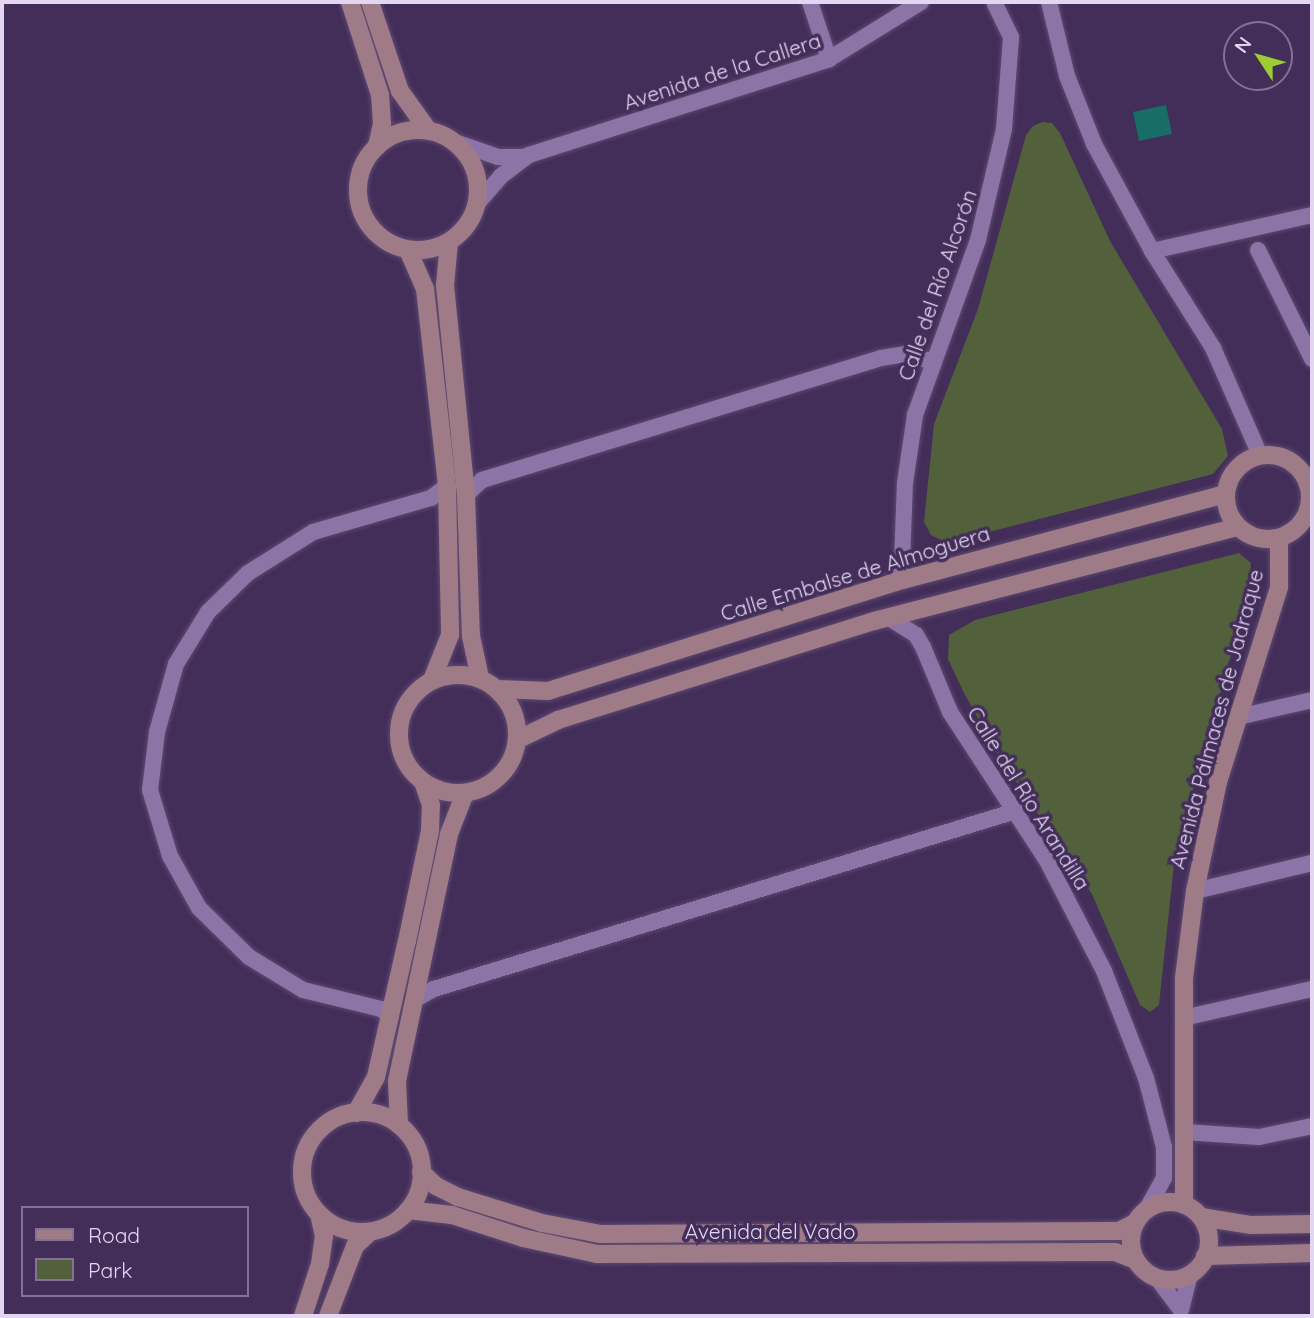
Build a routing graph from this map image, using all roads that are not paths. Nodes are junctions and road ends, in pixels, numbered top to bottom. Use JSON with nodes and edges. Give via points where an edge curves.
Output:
{"nodes":[{"id":1,"x":350,"y":2,"type":"edge"},
{"id":2,"x":370,"y":2,"type":"edge"},
{"id":3,"x":810,"y":2,"type":"edge"},
{"id":4,"x":920,"y":2,"type":"edge"},
{"id":5,"x":994,"y":2,"type":"edge"},
{"id":6,"x":1038,"y":2,"type":"edge"},
{"id":7,"x":1049,"y":2,"type":"edge"},
{"id":8,"x":1050,"y":20,"type":"junction"},
{"id":9,"x":829,"y":59,"type":"junction"},
{"id":10,"x":428,"y":130,"type":"junction"},
{"id":11,"x":458,"y":143,"type":"junction"},
{"id":12,"x":377,"y":145,"type":"junction"},
{"id":13,"x":525,"y":157,"type":"junction"},
{"id":14,"x":476,"y":205,"type":"junction"},
{"id":15,"x":1312,"y":215,"type":"edge"},
{"id":16,"x":449,"y":242,"type":"junction"},
{"id":17,"x":408,"y":250,"type":"junction"},
{"id":18,"x":1258,"y":250,"type":"dead end"},
{"id":19,"x":1152,"y":251,"type":"junction"},
{"id":20,"x":1312,"y":359,"type":"edge"},
{"id":21,"x":933,"y":362,"type":"junction"},
{"id":22,"x":1260,"y":455,"type":"junction"},
{"id":23,"x":1306,"y":466,"type":"edge"},
{"id":24,"x":447,"y":486,"type":"junction"},
{"id":25,"x":1226,"y":494,"type":"junction"},
{"id":26,"x":466,"y":495,"type":"junction"},
{"id":27,"x":1310,"y":509,"type":"edge"},
{"id":28,"x":1238,"y":527,"type":"junction"},
{"id":29,"x":1279,"y":538,"type":"junction"},
{"id":30,"x":895,"y":582,"type":"junction"},
{"id":31,"x":890,"y":618,"type":"junction"},
{"id":32,"x":480,"y":678,"type":"junction"},
{"id":33,"x":432,"y":680,"type":"junction"},
{"id":34,"x":498,"y":688,"type":"junction"},
{"id":35,"x":1312,"y":700,"type":"edge"},
{"id":36,"x":1238,"y":717,"type":"junction"},
{"id":37,"x":517,"y":740,"type":"junction"},
{"id":38,"x":423,"y":782,"type":"junction"},
{"id":39,"x":465,"y":793,"type":"junction"},
{"id":40,"x":1016,"y":810,"type":"junction"},
{"id":41,"x":1312,"y":863,"type":"edge"},
{"id":42,"x":1195,"y":891,"type":"junction"},
{"id":43,"x":1312,"y":989,"type":"edge"},
{"id":44,"x":414,"y":1000,"type":"junction"},
{"id":45,"x":391,"y":1016,"type":"junction"},
{"id":46,"x":1183,"y":1018,"type":"junction"},
{"id":47,"x":356,"y":1113,"type":"junction"},
{"id":48,"x":399,"y":1125,"type":"junction"},
{"id":49,"x":1312,"y":1126,"type":"edge"},
{"id":50,"x":1185,"y":1132,"type":"junction"},
{"id":51,"x":421,"y":1171,"type":"junction"},
{"id":52,"x":1184,"y":1205,"type":"junction"},
{"id":53,"x":1147,"y":1209,"type":"junction"},
{"id":54,"x":408,"y":1210,"type":"junction"},
{"id":55,"x":319,"y":1215,"type":"junction"},
{"id":56,"x":1201,"y":1217,"type":"junction"},
{"id":57,"x":1135,"y":1223,"type":"junction"},
{"id":58,"x":1312,"y":1224,"type":"edge"},
{"id":59,"x":370,"y":1232,"type":"junction"},
{"id":60,"x":1312,"y":1253,"type":"edge"},
{"id":61,"x":1205,"y":1256,"type":"junction"},
{"id":62,"x":1136,"y":1260,"type":"junction"},
{"id":63,"x":1190,"y":1274,"type":"junction"},
{"id":64,"x":1156,"y":1277,"type":"junction"},
{"id":65,"x":1182,"y":1313,"type":"edge"},
{"id":66,"x":303,"y":1316,"type":"edge"},
{"id":67,"x":328,"y":1316,"type":"edge"}],
"edges":[{"from":1,"to":12,"type":"main road","via":[[380,95],[382,124]]},
{"from":2,"to":10,"type":"main road","via":[[400,91]]},
{"from":3,"to":9,"type":"street"},
{"from":4,"to":9,"type":"street","name":"Avenida de la Callera"},
{"from":5,"to":21,"type":"street","name":"Calle del Río Alcorón","via":[[1011,37],[1004,129],[978,240]]},
{"from":6,"to":8,"type":"street"},
{"from":7,"to":8,"type":"street"},
{"from":8,"to":19,"type":"street","via":[[1094,144]]},
{"from":9,"to":13,"type":"street","name":"Avenida de la Callera"},
{"from":10,"to":11,"type":"main road"},
{"from":10,"to":12,"type":"main road","via":[[398,132]]},
{"from":11,"to":13,"type":"street","name":"Avenida de la Callera","via":[[498,157]]},
{"from":11,"to":14,"type":"main road","via":[[475,173]]},
{"from":12,"to":17,"type":"main road","via":[[358,183],[360,207],[374,232]]},
{"from":13,"to":14,"type":"street","name":"Avenida de la Callera"},
{"from":14,"to":16,"type":"main road","via":[[468,223]]},
{"from":15,"to":19,"type":"street"},
{"from":16,"to":17,"type":"main road"},
{"from":16,"to":26,"type":"main road","via":[[445,285]]},
{"from":17,"to":24,"type":"main road","via":[[425,289]]},
{"from":18,"to":20,"type":"street"},
{"from":19,"to":22,"type":"street","via":[[1213,348]]},
{"from":21,"to":26,"type":"street","via":[[907,354],[881,358],[482,480]]},
{"from":21,"to":30,"type":"street","name":"Calle del Río Alcorón","via":[[909,444],[905,537]]},
{"from":22,"to":23,"type":"main road","via":[[1276,455]]},
{"from":22,"to":25,"type":"main road","via":[[1244,462],[1230,478]]},
{"from":23,"to":27,"type":"main road"},
{"from":24,"to":33,"type":"main road","via":[[450,635]]},
{"from":24,"to":45,"type":"street","via":[[431,498],[313,532],[248,573],[208,612],[176,664],[157,732],[150,790],[170,856],[199,908],[249,957],[303,990],[381,1009]]},
{"from":25,"to":28,"type":"main road","via":[[1228,510]]},
{"from":25,"to":30,"type":"main road","name":"Calle Embalse de Almoguera"},
{"from":26,"to":32,"type":"main road","via":[[471,636]]},
{"from":27,"to":29,"type":"main road"},
{"from":28,"to":29,"type":"main road","via":[[1265,539]]},
{"from":28,"to":31,"type":"main road"},
{"from":29,"to":36,"type":"main road","name":"Avenida Pálmaces de Jadraque","via":[[1279,587]]},
{"from":30,"to":34,"type":"main road","name":"Calle Embalse de Almoguera","via":[[548,691]]},
{"from":31,"to":37,"type":"main road","via":[[558,720]]},
{"from":31,"to":40,"type":"street","name":"Calle del Río Arandilla","via":[[916,635],[966,741]]},
{"from":32,"to":33,"type":"main road","via":[[464,674]]},
{"from":32,"to":34,"type":"main road"},
{"from":33,"to":38,"type":"main road","via":[[404,707],[398,729],[401,753]]},
{"from":34,"to":37,"type":"main road","via":[[510,703]]},
{"from":35,"to":36,"type":"street"},
{"from":36,"to":42,"type":"main road","name":"Avenida Pálmaces de Jadraque","via":[[1218,782]]},
{"from":37,"to":39,"type":"main road","via":[[509,763],[494,781]]},
{"from":38,"to":39,"type":"main road","via":[[450,793]]},
{"from":38,"to":45,"type":"main road","via":[[431,805],[430,831]]},
{"from":39,"to":44,"type":"main road","via":[[449,834]]},
{"from":40,"to":44,"type":"street","via":[[434,989]]},
{"from":40,"to":53,"type":"street","name":"Calle del Río Arandilla","via":[[1095,951],[1146,1078],[1167,1164],[1157,1197]]},
{"from":41,"to":42,"type":"street"},
{"from":42,"to":46,"type":"main road","name":"Avenida Pálmaces de Jadraque"},
{"from":43,"to":46,"type":"street"},
{"from":44,"to":48,"type":"main road","via":[[396,1091]]},
{"from":45,"to":47,"type":"main road","via":[[376,1077]]},
{"from":46,"to":50,"type":"main road","name":"Avenida Pálmaces de Jadraque"},
{"from":47,"to":48,"type":"main road","via":[[371,1113]]},
{"from":47,"to":55,"type":"main road","via":[[324,1126],[305,1153],[302,1178],[307,1198]]},
{"from":48,"to":51,"type":"main road","via":[[415,1146]]},
{"from":49,"to":50,"type":"street","via":[[1259,1138]]},
{"from":50,"to":52,"type":"main road","name":"Avenida Pálmaces de Jadraque"},
{"from":51,"to":54,"type":"main road","via":[[418,1192]]},
{"from":51,"to":57,"type":"main road","name":"Avenida del Vado","via":[[436,1186],[458,1197],[542,1223],[601,1234],[1119,1231]]},
{"from":52,"to":53,"type":"main road","via":[[1168,1202]]},
{"from":52,"to":56,"type":"main road"},
{"from":53,"to":57,"type":"main road"},
{"from":54,"to":59,"type":"main road","via":[[398,1220]]},
{"from":54,"to":62,"type":"main road","name":"Avenida del Vado","via":[[452,1215],[523,1238],[597,1254],[1115,1252]]},
{"from":55,"to":59,"type":"main road","via":[[351,1232]]},
{"from":55,"to":66,"type":"main road","via":[[324,1236],[320,1264]]},
{"from":56,"to":58,"type":"main road","via":[[1251,1225]]},
{"from":56,"to":61,"type":"main road","via":[[1209,1241]]},
{"from":57,"to":62,"type":"main road","via":[[1131,1247]]},
{"from":59,"to":67,"type":"main road","via":[[355,1246]]},
{"from":60,"to":61,"type":"main road"},
{"from":61,"to":63,"type":"main road"},
{"from":62,"to":64,"type":"main road"},
{"from":63,"to":64,"type":"main road"},
{"from":63,"to":65,"type":"street"},
{"from":64,"to":65,"type":"street"}]}
